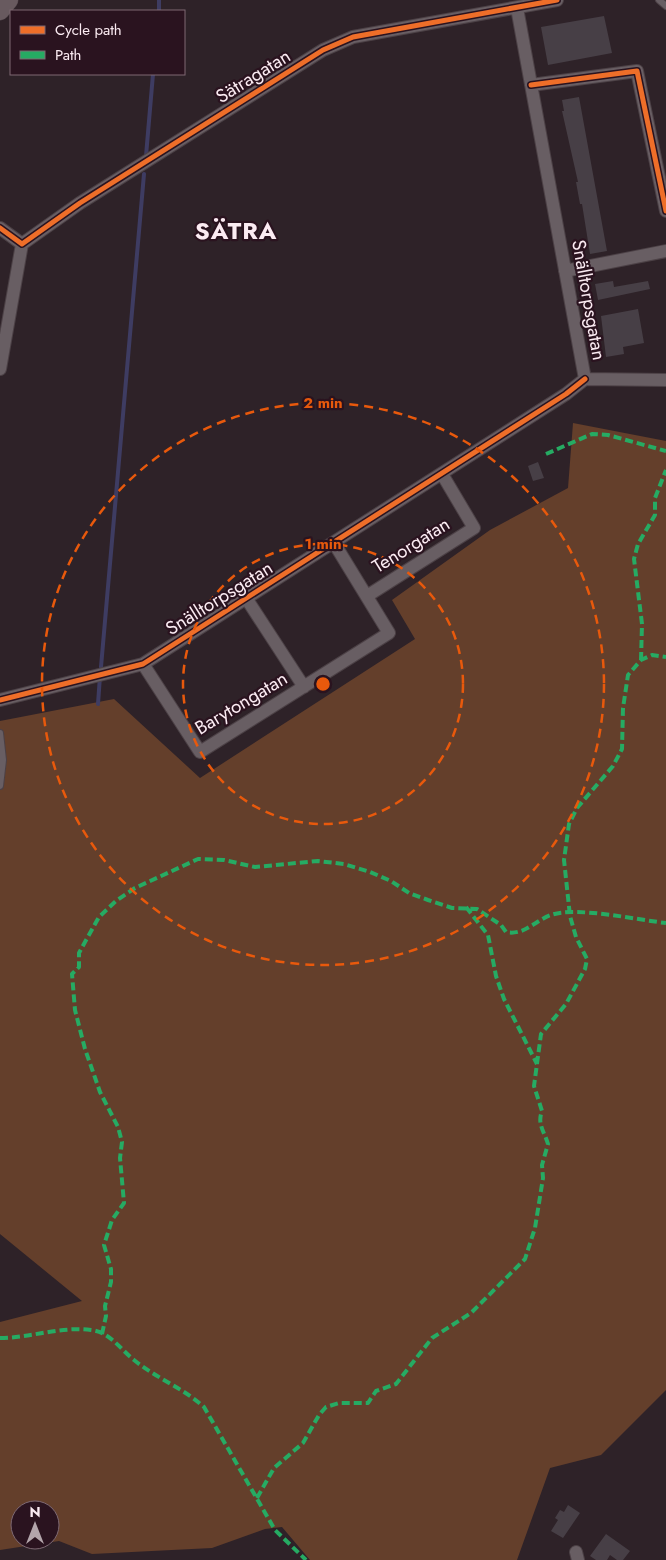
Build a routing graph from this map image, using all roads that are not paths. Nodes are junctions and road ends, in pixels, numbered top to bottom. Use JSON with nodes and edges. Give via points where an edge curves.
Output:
{"nodes":[{"id":1,"x":9,"y":0,"type":"edge"},
{"id":2,"x":557,"y":0,"type":"edge"},
{"id":3,"x":659,"y":0,"type":"edge"},
{"id":4,"x":666,"y":6,"type":"edge"},
{"id":5,"x":517,"y":8,"type":"junction"},
{"id":6,"x":0,"y":12,"type":"edge"},
{"id":7,"x":531,"y":86,"type":"junction"},
{"id":8,"x":666,"y":211,"type":"edge"},
{"id":9,"x":0,"y":228,"type":"edge"},
{"id":10,"x":22,"y":244,"type":"junction"},
{"id":11,"x":666,"y":251,"type":"edge"},
{"id":12,"x":565,"y":271,"type":"junction"},
{"id":13,"x":0,"y":369,"type":"edge"},
{"id":14,"x":585,"y":379,"type":"junction"},
{"id":15,"x":666,"y":380,"type":"edge"},
{"id":16,"x":442,"y":474,"type":"junction"},
{"id":17,"x":334,"y":543,"type":"junction"},
{"id":18,"x":366,"y":596,"type":"junction"},
{"id":19,"x":246,"y":598,"type":"junction"},
{"id":20,"x":389,"y":633,"type":"joint"},
{"id":21,"x":143,"y":664,"type":"junction"},
{"id":22,"x":304,"y":688,"type":"junction"},
{"id":23,"x":0,"y":700,"type":"edge"},
{"id":24,"x":0,"y":733,"type":"edge"},
{"id":25,"x":0,"y":786,"type":"edge"}],
"edges":[{"from":1,"to":6,"type":"main road"},
{"from":2,"to":5,"type":"street","name":"Sätragatan"},
{"from":3,"to":4,"type":"lane"},
{"from":5,"to":7,"type":"street","name":"Snälltorpsgatan"},
{"from":5,"to":10,"type":"street","name":"Sätragatan","via":[[353,37],[323,50],[80,203]]},
{"from":7,"to":8,"type":"street","via":[[637,71]]},
{"from":7,"to":12,"type":"street","name":"Snälltorpsgatan"},
{"from":9,"to":10,"type":"street"},
{"from":10,"to":13,"type":"street"},
{"from":11,"to":12,"type":"street"},
{"from":12,"to":14,"type":"street","name":"Snälltorpsgatan"},
{"from":14,"to":15,"type":"street"},
{"from":14,"to":16,"type":"street","name":"Snälltorpsgatan"},
{"from":16,"to":17,"type":"street","name":"Snälltorpsgatan"},
{"from":16,"to":18,"type":"street","name":"Tenorgatan","via":[[474,528]]},
{"from":17,"to":18,"type":"street","name":"Tenorgatan"},
{"from":17,"to":19,"type":"street","name":"Snälltorpsgatan"},
{"from":18,"to":20,"type":"street","name":"Tenorgatan"},
{"from":19,"to":21,"type":"street","name":"Snälltorpsgatan"},
{"from":19,"to":22,"type":"street"},
{"from":20,"to":22,"type":"street","name":"Barytongatan"},
{"from":21,"to":22,"type":"street","name":"Barytongatan","via":[[200,752]]},
{"from":21,"to":23,"type":"street","name":"Snälltorpsgatan"},
{"from":24,"to":25,"type":"lane","via":[[3,760]]}]}
